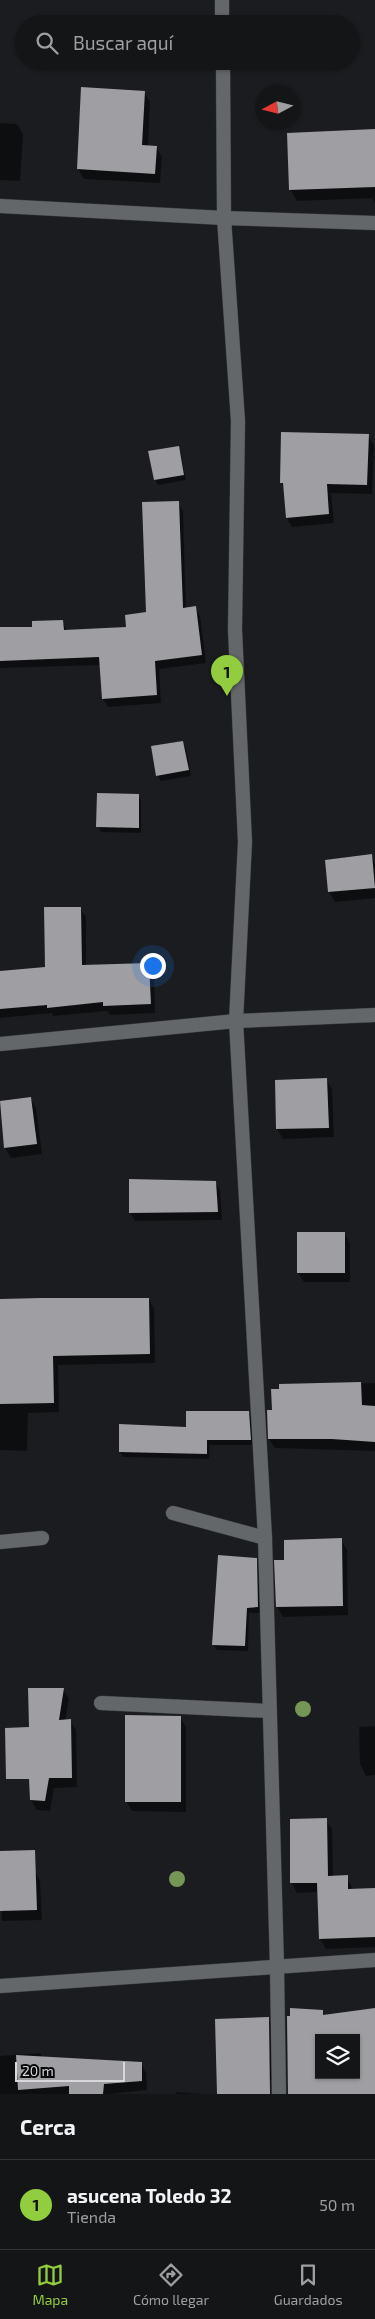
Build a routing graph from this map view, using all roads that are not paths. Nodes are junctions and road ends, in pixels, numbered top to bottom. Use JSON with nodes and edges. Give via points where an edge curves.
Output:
{"nodes":[{"id":1,"x":222,"y":0,"type":"edge"},
{"id":2,"x":222,"y":15,"type":"edge"},
{"id":3,"x":223,"y":70,"type":"edge"},
{"id":4,"x":0,"y":206,"type":"edge"},
{"id":5,"x":224,"y":218,"type":"junction"},
{"id":6,"x":375,"y":224,"type":"edge"},
{"id":7,"x":375,"y":1015,"type":"edge"},
{"id":8,"x":236,"y":1020,"type":"junction"},
{"id":9,"x":0,"y":1044,"type":"edge"},
{"id":10,"x":173,"y":1513,"type":"dead end"},
{"id":11,"x":42,"y":1538,"type":"dead end"},
{"id":12,"x":265,"y":1538,"type":"junction"},
{"id":13,"x":0,"y":1542,"type":"edge"},
{"id":14,"x":101,"y":1703,"type":"dead end"},
{"id":15,"x":269,"y":1711,"type":"junction"},
{"id":16,"x":375,"y":1960,"type":"edge"},
{"id":17,"x":277,"y":1967,"type":"junction"},
{"id":18,"x":0,"y":1986,"type":"edge"},
{"id":19,"x":279,"y":2094,"type":"edge"}],
"edges":[{"from":1,"to":2,"type":"street"},
{"from":3,"to":5,"type":"street"},
{"from":4,"to":5,"type":"street"},
{"from":5,"to":6,"type":"street"},
{"from":5,"to":8,"type":"street","via":[[238,421],[235,630],[245,842]]},
{"from":7,"to":8,"type":"street"},
{"from":8,"to":9,"type":"street"},
{"from":8,"to":12,"type":"street"},
{"from":10,"to":12,"type":"street"},
{"from":11,"to":13,"type":"street"},
{"from":12,"to":15,"type":"street"},
{"from":14,"to":15,"type":"street"},
{"from":15,"to":17,"type":"street"},
{"from":16,"to":17,"type":"street"},
{"from":17,"to":18,"type":"street"},
{"from":17,"to":19,"type":"street"}]}
